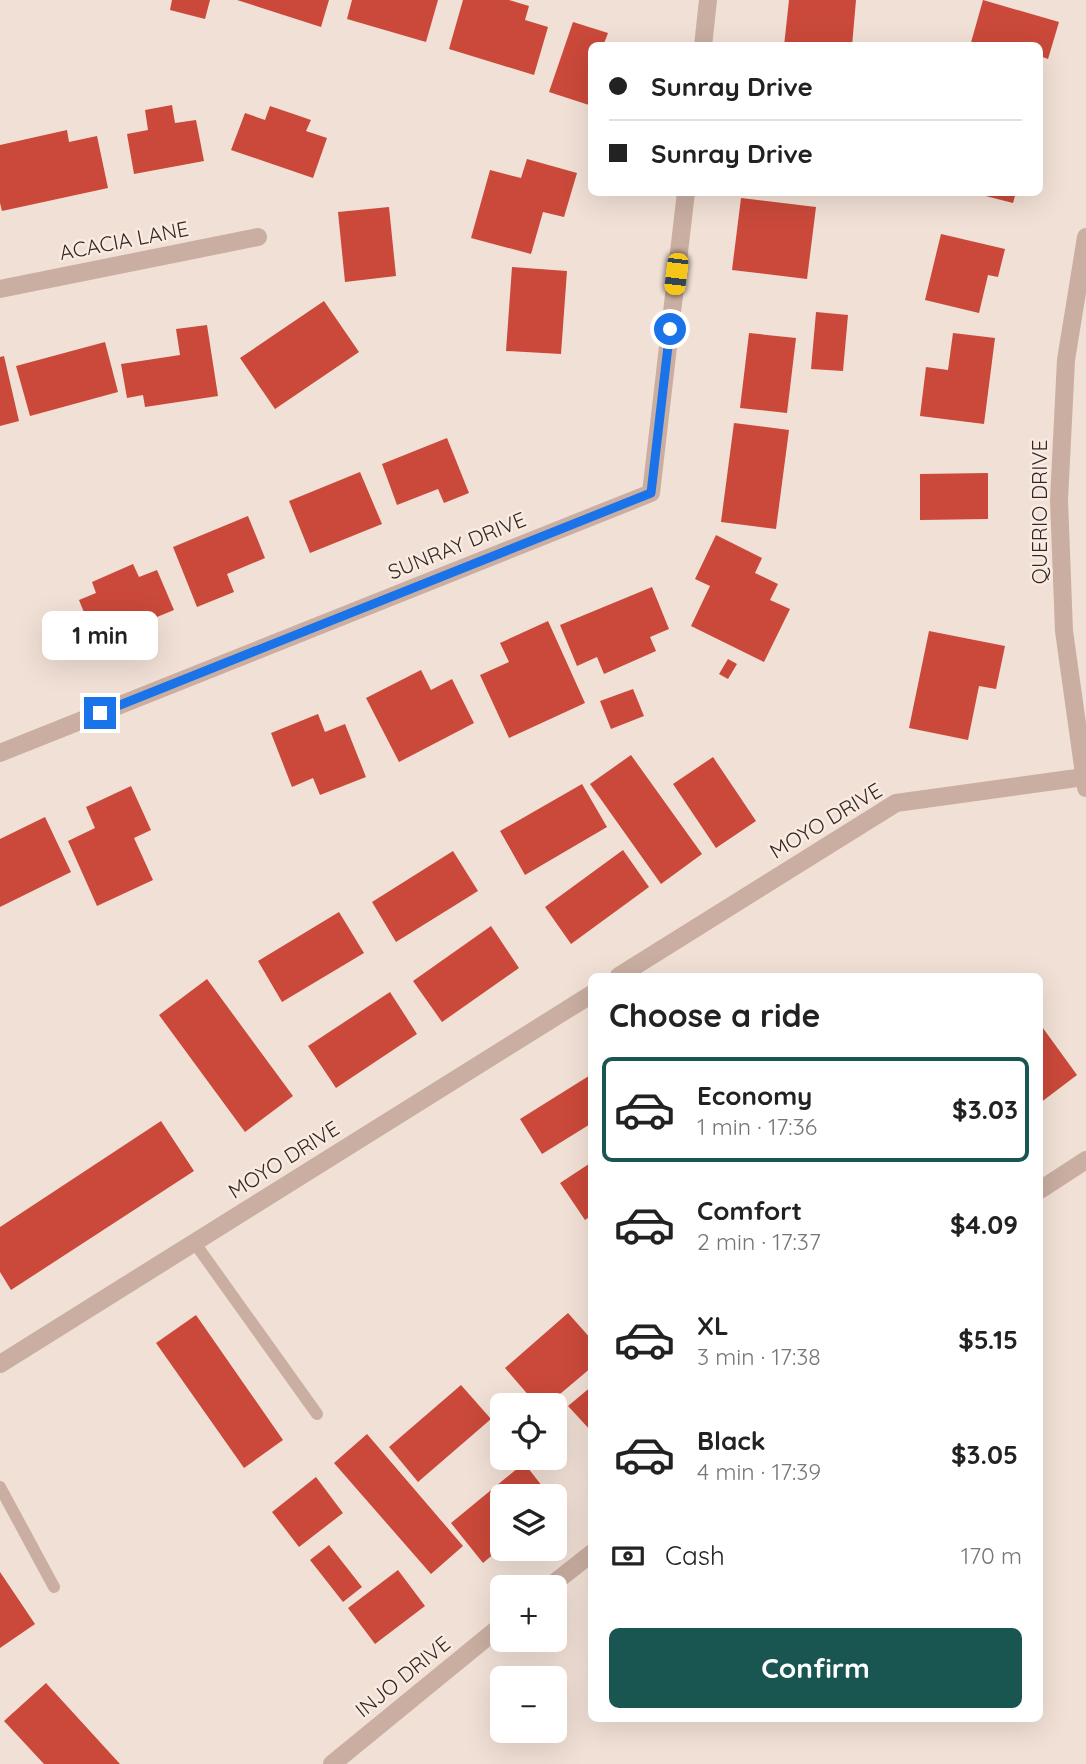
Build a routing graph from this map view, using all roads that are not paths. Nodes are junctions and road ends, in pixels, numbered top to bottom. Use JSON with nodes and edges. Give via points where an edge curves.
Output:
{"nodes":[{"id":1,"x":708,"y":0,"type":"edge"},
{"id":2,"x":703,"y":42,"type":"edge"},
{"id":3,"x":686,"y":196,"type":"edge"},
{"id":4,"x":258,"y":237,"type":"dead end"},
{"id":5,"x":1086,"y":237,"type":"edge"},
{"id":6,"x":0,"y":289,"type":"edge"},
{"id":7,"x":0,"y":752,"type":"edge"},
{"id":8,"x":1085,"y":782,"type":"edge"},
{"id":9,"x":624,"y":973,"type":"edge"},
{"id":10,"x":588,"y":996,"type":"edge"},
{"id":11,"x":1086,"y":1160,"type":"edge"},
{"id":12,"x":1043,"y":1188,"type":"edge"},
{"id":13,"x":194,"y":1242,"type":"junction"},
{"id":14,"x":0,"y":1364,"type":"edge"},
{"id":15,"x":317,"y":1414,"type":"dead end"},
{"id":16,"x":0,"y":1487,"type":"edge"},
{"id":17,"x":588,"y":1556,"type":"edge"},
{"id":18,"x":564,"y":1575,"type":"edge"},
{"id":19,"x":54,"y":1587,"type":"dead end"},
{"id":20,"x":490,"y":1635,"type":"edge"},
{"id":21,"x":332,"y":1764,"type":"edge"}],
"edges":[{"from":1,"to":2,"type":"street"},
{"from":3,"to":7,"type":"street","name":"SUNRAY DRIVE","via":[[651,493]]},
{"from":4,"to":6,"type":"street","name":"ACACIA LANE"},
{"from":5,"to":8,"type":"street","name":"QUERIO DRIVE","via":[[1066,360],[1059,500],[1064,631]]},
{"from":8,"to":9,"type":"street","name":"MOYO DRIVE","via":[[896,803]]},
{"from":10,"to":13,"type":"street","name":"MOYO DRIVE"},
{"from":11,"to":12,"type":"street"},
{"from":13,"to":14,"type":"street","name":"MOYO DRIVE"},
{"from":13,"to":15,"type":"lane"},
{"from":16,"to":19,"type":"lane"},
{"from":17,"to":18,"type":"street"},
{"from":20,"to":21,"type":"street","name":"INJO DRIVE"}]}
